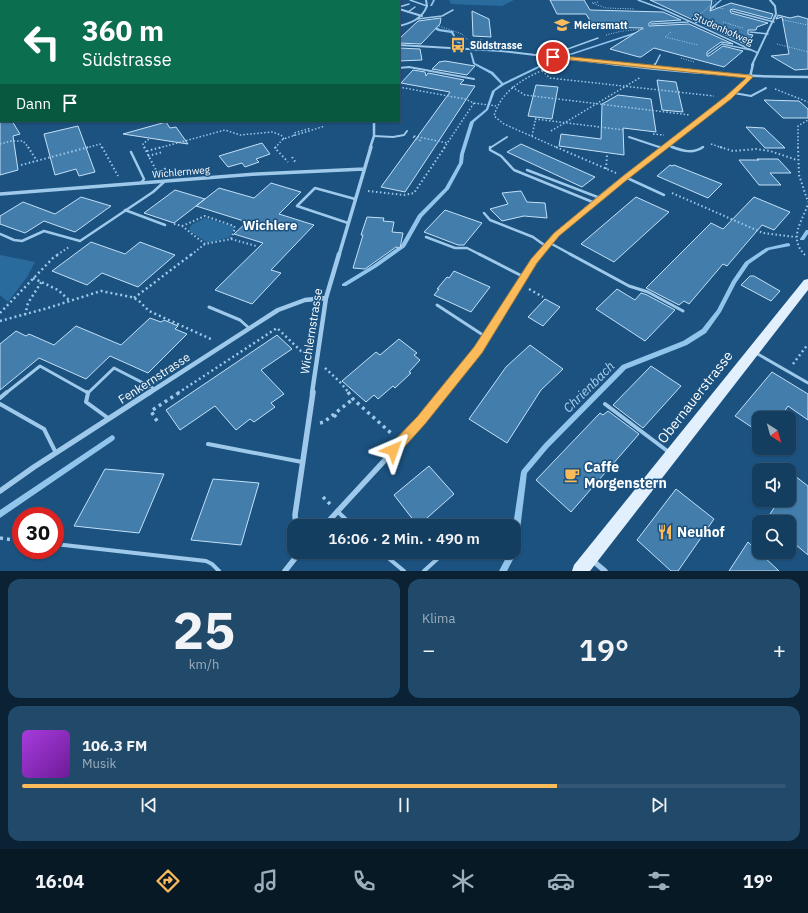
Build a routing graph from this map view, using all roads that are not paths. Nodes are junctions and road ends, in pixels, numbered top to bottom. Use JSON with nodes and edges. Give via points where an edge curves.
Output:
{"nodes":[{"id":1,"x":410,"y":0,"type":"edge"},
{"id":2,"x":426,"y":0,"type":"edge"},
{"id":3,"x":638,"y":0,"type":"edge"},
{"id":4,"x":770,"y":0,"type":"edge"},
{"id":5,"x":409,"y":4,"type":"dead end"},
{"id":6,"x":427,"y":6,"type":"junction"},
{"id":7,"x":414,"y":7,"type":"dead end"},
{"id":8,"x":400,"y":8,"type":"edge"},
{"id":9,"x":400,"y":8,"type":"edge"},
{"id":10,"x":453,"y":10,"type":"dead end"},
{"id":11,"x":732,"y":11,"type":"dead end"},
{"id":12,"x":408,"y":12,"type":"junction"},
{"id":13,"x":422,"y":16,"type":"junction"},
{"id":14,"x":417,"y":20,"type":"junction"},
{"id":15,"x":689,"y":22,"type":"junction"},
{"id":16,"x":774,"y":22,"type":"junction"},
{"id":17,"x":651,"y":24,"type":"road end"},
{"id":18,"x":400,"y":26,"type":"edge"},
{"id":19,"x":750,"y":32,"type":"dead end"},
{"id":20,"x":768,"y":34,"type":"junction"},
{"id":21,"x":598,"y":38,"type":"road end"},
{"id":22,"x":481,"y":40,"type":"dead end"},
{"id":23,"x":400,"y":45,"type":"edge"},
{"id":24,"x":479,"y":49,"type":"junction"},
{"id":25,"x":758,"y":52,"type":"junction"},
{"id":26,"x":708,"y":54,"type":"dead end"},
{"id":27,"x":660,"y":55,"type":"dead end"},
{"id":28,"x":563,"y":58,"type":"junction"},
{"id":29,"x":400,"y":68,"type":"edge"},
{"id":30,"x":654,"y":68,"type":"junction"},
{"id":31,"x":750,"y":77,"type":"junction"},
{"id":32,"x":808,"y":77,"type":"edge"},
{"id":33,"x":474,"y":79,"type":"dead end"},
{"id":34,"x":766,"y":88,"type":"dead end"},
{"id":35,"x":734,"y":93,"type":"junction"},
{"id":36,"x":374,"y":122,"type":"edge"},
{"id":37,"x":407,"y":132,"type":"dead end"},
{"id":38,"x":374,"y":136,"type":"junction"},
{"id":39,"x":629,"y":136,"type":"dead end"},
{"id":40,"x":508,"y":137,"type":"dead end"},
{"id":41,"x":666,"y":145,"type":"junction"},
{"id":42,"x":703,"y":147,"type":"dead end"},
{"id":43,"x":663,"y":148,"type":"junction"},
{"id":44,"x":131,"y":152,"type":"dead end"},
{"id":45,"x":364,"y":169,"type":"junction"},
{"id":46,"x":527,"y":170,"type":"dead end"},
{"id":47,"x":625,"y":177,"type":"junction"},
{"id":48,"x":164,"y":182,"type":"junction"},
{"id":49,"x":141,"y":183,"type":"junction"},
{"id":50,"x":0,"y":194,"type":"edge"},
{"id":51,"x":664,"y":195,"type":"dead end"},
{"id":52,"x":600,"y":198,"type":"junction"},
{"id":53,"x":355,"y":199,"type":"junction"},
{"id":54,"x":595,"y":202,"type":"junction"},
{"id":55,"x":125,"y":210,"type":"junction"},
{"id":56,"x":484,"y":213,"type":"dead end"},
{"id":57,"x":348,"y":223,"type":"junction"},
{"id":58,"x":165,"y":225,"type":"road end"},
{"id":59,"x":0,"y":234,"type":"edge"},
{"id":60,"x":426,"y":236,"type":"dead end"},
{"id":61,"x":548,"y":245,"type":"junction"},
{"id":62,"x":524,"y":277,"type":"junction"},
{"id":63,"x":808,"y":283,"type":"edge"},
{"id":64,"x":326,"y":298,"type":"junction"},
{"id":65,"x":437,"y":305,"type":"dead end"},
{"id":66,"x":209,"y":308,"type":"dead end"},
{"id":67,"x":683,"y":311,"type":"dead end"},
{"id":68,"x":249,"y":328,"type":"junction"},
{"id":69,"x":486,"y":337,"type":"junction"},
{"id":70,"x":753,"y":351,"type":"junction"},
{"id":71,"x":808,"y":383,"type":"edge"},
{"id":72,"x":155,"y":389,"type":"junction"},
{"id":73,"x":88,"y":393,"type":"junction"},
{"id":74,"x":0,"y":398,"type":"edge"},
{"id":75,"x":0,"y":404,"type":"edge"},
{"id":76,"x":606,"y":404,"type":"dead end"},
{"id":77,"x":109,"y":419,"type":"junction"},
{"id":78,"x":208,"y":444,"type":"dead end"},
{"id":79,"x":56,"y":453,"type":"junction"},
{"id":80,"x":671,"y":454,"type":"junction"},
{"id":81,"x":303,"y":462,"type":"junction"},
{"id":82,"x":0,"y":491,"type":"edge"},
{"id":83,"x":337,"y":511,"type":"junction"},
{"id":84,"x":295,"y":519,"type":"edge"},
{"id":85,"x":330,"y":519,"type":"edge"},
{"id":86,"x":346,"y":519,"type":"edge"},
{"id":87,"x":64,"y":545,"type":"edge"},
{"id":88,"x":590,"y":558,"type":"junction"},
{"id":89,"x":294,"y":559,"type":"edge"},
{"id":90,"x":389,"y":559,"type":"edge"},
{"id":91,"x":438,"y":559,"type":"edge"},
{"id":92,"x":219,"y":571,"type":"edge"},
{"id":93,"x":285,"y":571,"type":"edge"},
{"id":94,"x":404,"y":571,"type":"edge"},
{"id":95,"x":424,"y":571,"type":"edge"},
{"id":96,"x":580,"y":571,"type":"edge"},
{"id":97,"x":605,"y":571,"type":"edge"}],
"edges":[{"from":1,"to":6,"type":"lane"},
{"from":2,"to":6,"type":"street"},
{"from":3,"to":15,"type":"lane","name":"Studenhofweg"},
{"from":4,"to":16,"type":"street","via":[[776,14]]},
{"from":5,"to":8,"type":"lane"},
{"from":6,"to":13,"type":"street"},
{"from":7,"to":12,"type":"lane"},
{"from":9,"to":12,"type":"street"},
{"from":10,"to":14,"type":"lane","via":[[442,16]]},
{"from":11,"to":16,"type":"lane"},
{"from":12,"to":13,"type":"street"},
{"from":13,"to":14,"type":"street"},
{"from":14,"to":18,"type":"street"},
{"from":15,"to":17,"type":"lane"},
{"from":15,"to":25,"type":"lane","name":"Studenhofweg"},
{"from":16,"to":20,"type":"street"},
{"from":19,"to":20,"type":"lane"},
{"from":20,"to":25,"type":"street"},
{"from":21,"to":28,"type":"lane","via":[[565,50]]},
{"from":22,"to":24,"type":"lane"},
{"from":23,"to":24,"type":"street"},
{"from":24,"to":28,"type":"street"},
{"from":25,"to":26,"type":"lane","via":[[722,44]]},
{"from":25,"to":31,"type":"street"},
{"from":27,"to":30,"type":"lane"},
{"from":28,"to":30,"type":"street"},
{"from":29,"to":33,"type":"lane","via":[[409,67]]},
{"from":30,"to":31,"type":"street"},
{"from":31,"to":32,"type":"street"},
{"from":31,"to":35,"type":"street"},
{"from":34,"to":35,"type":"lane","via":[[756,96],[750,97]]},
{"from":35,"to":41,"type":"street"},
{"from":36,"to":38,"type":"street","name":"Wichlernstrasse"},
{"from":37,"to":38,"type":"lane","via":[[393,138]]},
{"from":38,"to":45,"type":"street","name":"Wichlernstrasse"},
{"from":39,"to":43,"type":"lane"},
{"from":40,"to":54,"type":"lane","via":[[490,147],[490,150],[501,156],[514,170]]},
{"from":41,"to":42,"type":"lane","via":[[686,152]]},
{"from":41,"to":43,"type":"street"},
{"from":43,"to":47,"type":"street"},
{"from":44,"to":49,"type":"lane","via":[[144,179]]},
{"from":45,"to":48,"type":"street","name":"Wichlernweg"},
{"from":45,"to":53,"type":"street","name":"Wichlernstrasse"},
{"from":46,"to":52,"type":"lane"},
{"from":47,"to":51,"type":"lane"},
{"from":47,"to":52,"type":"street"},
{"from":48,"to":49,"type":"street","name":"Wichlernweg"},
{"from":48,"to":55,"type":"lane"},
{"from":49,"to":50,"type":"street","name":"Wichlernweg"},
{"from":52,"to":54,"type":"street"},
{"from":53,"to":57,"type":"street","name":"Wichlernstrasse"},
{"from":53,"to":57,"type":"lane","via":[[315,188],[297,206]]},
{"from":54,"to":61,"type":"street","via":[[557,234]]},
{"from":55,"to":58,"type":"lane"},
{"from":55,"to":59,"type":"lane","via":[[80,240],[44,231],[19,241]]},
{"from":56,"to":61,"type":"lane","via":[[490,220]]},
{"from":57,"to":64,"type":"street","name":"Wichlernstrasse"},
{"from":60,"to":62,"type":"lane","via":[[455,248],[467,248]]},
{"from":61,"to":62,"type":"street"},
{"from":61,"to":67,"type":"lane"},
{"from":62,"to":69,"type":"street"},
{"from":63,"to":70,"type":"main road","name":"Obernauerstrasse"},
{"from":64,"to":68,"type":"street","name":"Fenkernstrasse","via":[[313,298],[285,306]]},
{"from":64,"to":81,"type":"street","name":"Wichlernstrasse"},
{"from":65,"to":69,"type":"lane"},
{"from":66,"to":68,"type":"lane","via":[[240,320]]},
{"from":68,"to":72,"type":"street","name":"Fenkernstrasse"},
{"from":69,"to":83,"type":"street","via":[[421,421]]},
{"from":70,"to":71,"type":"lane"},
{"from":70,"to":80,"type":"main road","name":"Obernauerstrasse"},
{"from":72,"to":73,"type":"lane","via":[[114,368]]},
{"from":72,"to":77,"type":"street","name":"Fenkernstrasse"},
{"from":73,"to":74,"type":"lane","via":[[40,366]]},
{"from":73,"to":77,"type":"lane","via":[[86,402]]},
{"from":75,"to":79,"type":"lane","via":[[44,429]]},
{"from":76,"to":80,"type":"lane"},
{"from":77,"to":79,"type":"street","name":"Fenkernstrasse"},
{"from":78,"to":81,"type":"lane"},
{"from":79,"to":82,"type":"street","name":"Fenkernstrasse"},
{"from":80,"to":88,"type":"main road","name":"Obernauerstrasse"},
{"from":81,"to":84,"type":"street","name":"Wichlernstrasse"},
{"from":83,"to":85,"type":"street"},
{"from":83,"to":86,"type":"lane"},
{"from":87,"to":92,"type":"lane","via":[[206,561]]},
{"from":88,"to":96,"type":"main road","name":"Obernauerstrasse"},
{"from":88,"to":97,"type":"street"},
{"from":89,"to":93,"type":"street"},
{"from":90,"to":94,"type":"lane"},
{"from":91,"to":95,"type":"lane"}]}
